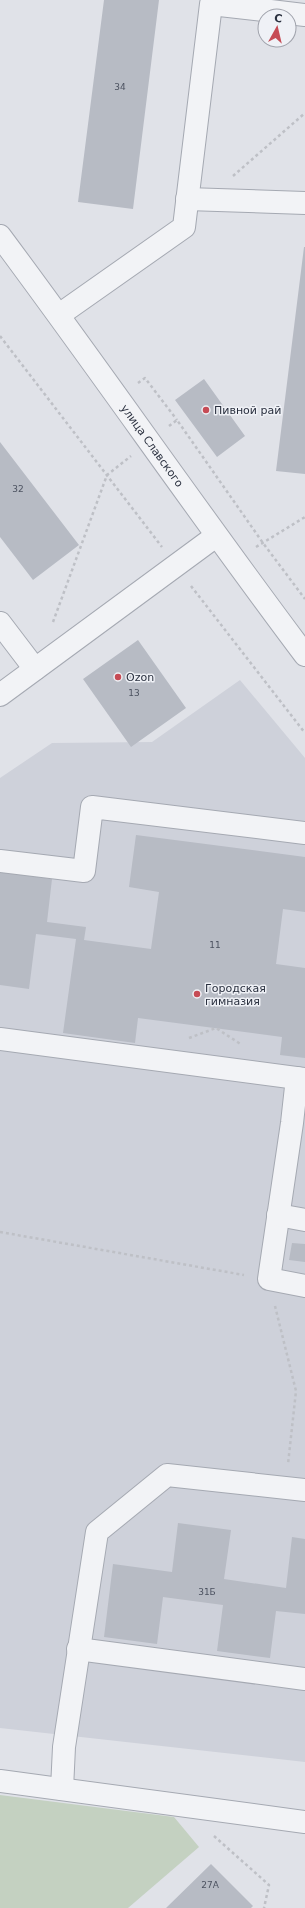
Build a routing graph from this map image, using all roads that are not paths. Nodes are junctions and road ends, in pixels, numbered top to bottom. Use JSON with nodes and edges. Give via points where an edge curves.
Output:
{"nodes":[{"id":1,"x":305,"y":15,"type":"edge"},
{"id":2,"x":196,"y":199,"type":"junction"},
{"id":3,"x":305,"y":203,"type":"edge"},
{"id":4,"x":0,"y":236,"type":"edge"},
{"id":5,"x":59,"y":315,"type":"junction"},
{"id":6,"x":216,"y":536,"type":"junction"},
{"id":7,"x":0,"y":623,"type":"edge"},
{"id":8,"x":305,"y":655,"type":"edge"},
{"id":9,"x":34,"y":669,"type":"junction"},
{"id":10,"x":0,"y":695,"type":"edge"},
{"id":11,"x":305,"y":833,"type":"edge"},
{"id":12,"x":0,"y":861,"type":"edge"},
{"id":13,"x":0,"y":1040,"type":"edge"},
{"id":14,"x":301,"y":1079,"type":"edge"},
{"id":15,"x":278,"y":1215,"type":"junction"},
{"id":16,"x":305,"y":1220,"type":"edge"},
{"id":17,"x":305,"y":1286,"type":"edge"},
{"id":18,"x":295,"y":1489,"type":"edge"},
{"id":19,"x":78,"y":1650,"type":"junction"},
{"id":20,"x":305,"y":1679,"type":"edge"},
{"id":21,"x":0,"y":1781,"type":"edge"},
{"id":22,"x":62,"y":1789,"type":"junction"},
{"id":23,"x":305,"y":1822,"type":"edge"}],
"edges":[{"from":1,"to":2,"type":"street","via":[[211,4]]},
{"from":2,"to":3,"type":"street"},
{"from":2,"to":5,"type":"street","via":[[184,227]]},
{"from":4,"to":5,"type":"street","name":"улица Славского"},
{"from":5,"to":6,"type":"street","name":"улица Славского"},
{"from":6,"to":8,"type":"street","name":"улица Славского"},
{"from":6,"to":9,"type":"street"},
{"from":7,"to":9,"type":"street"},
{"from":9,"to":10,"type":"street"},
{"from":11,"to":12,"type":"street","via":[[92,806],[84,871]]},
{"from":13,"to":14,"type":"street"},
{"from":14,"to":15,"type":"street"},
{"from":15,"to":16,"type":"street"},
{"from":15,"to":17,"type":"street","via":[[269,1279]]},
{"from":18,"to":19,"type":"street","via":[[167,1475],[97,1532]]},
{"from":19,"to":20,"type":"street"},
{"from":19,"to":22,"type":"street","via":[[64,1747]]},
{"from":21,"to":22,"type":"street"},
{"from":22,"to":23,"type":"street"}]}
